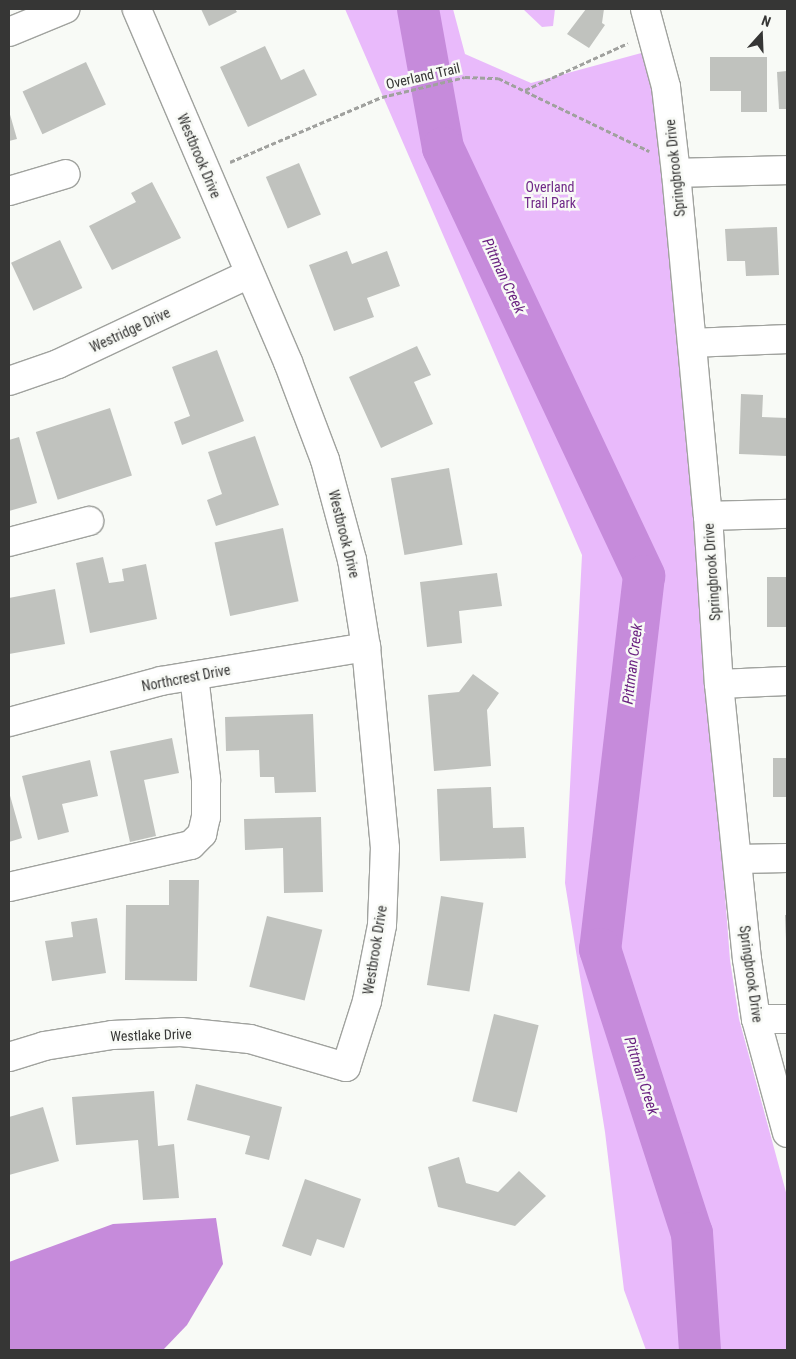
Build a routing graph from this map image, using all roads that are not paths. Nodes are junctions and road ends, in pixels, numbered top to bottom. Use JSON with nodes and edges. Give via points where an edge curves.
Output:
{"nodes":[{"id":1,"x":65,"y":9,"type":"edge"},
{"id":2,"x":137,"y":9,"type":"edge"},
{"id":3,"x":648,"y":20,"type":"edge"},
{"id":4,"x":9,"y":32,"type":"edge"},
{"id":5,"x":675,"y":164,"type":"junction"},
{"id":6,"x":787,"y":170,"type":"edge"},
{"id":7,"x":66,"y":174,"type":"dead end"},
{"id":8,"x":9,"y":191,"type":"edge"},
{"id":9,"x":249,"y":274,"type":"junction"},
{"id":10,"x":787,"y":339,"type":"edge"},
{"id":11,"x":692,"y":343,"type":"junction"},
{"id":12,"x":9,"y":381,"type":"edge"},
{"id":13,"x":787,"y":514,"type":"edge"},
{"id":14,"x":708,"y":516,"type":"junction"},
{"id":15,"x":89,"y":521,"type":"dead end"},
{"id":16,"x":9,"y":542,"type":"edge"},
{"id":17,"x":366,"y":647,"type":"junction"},
{"id":18,"x":194,"y":676,"type":"junction"},
{"id":19,"x":787,"y":681,"type":"edge"},
{"id":20,"x":719,"y":684,"type":"junction"},
{"id":21,"x":9,"y":722,"type":"edge"},
{"id":22,"x":787,"y":858,"type":"edge"},
{"id":23,"x":738,"y":860,"type":"junction"},
{"id":24,"x":9,"y":887,"type":"edge"},
{"id":25,"x":787,"y":1018,"type":"edge"},
{"id":26,"x":756,"y":1019,"type":"junction"},
{"id":27,"x":9,"y":1057,"type":"edge"},
{"id":28,"x":323,"y":1059,"type":"joint"},
{"id":29,"x":787,"y":1133,"type":"edge"}],
"edges":[{"from":1,"to":4,"type":"street"},
{"from":2,"to":9,"type":"street","name":"Westbrook Drive"},
{"from":3,"to":5,"type":"street","name":"Springbrook Drive","via":[[666,87]]},
{"from":5,"to":6,"type":"street"},
{"from":5,"to":11,"type":"street","name":"Springbrook Drive"},
{"from":7,"to":8,"type":"street"},
{"from":9,"to":12,"type":"street","name":"Westridge Drive","via":[[58,364]]},
{"from":9,"to":17,"type":"street","name":"Westbrook Drive","via":[[325,460],[352,560]]},
{"from":10,"to":11,"type":"street"},
{"from":11,"to":14,"type":"street","name":"Springbrook Drive"},
{"from":13,"to":14,"type":"street"},
{"from":14,"to":20,"type":"street","name":"Springbrook Drive"},
{"from":15,"to":16,"type":"street"},
{"from":17,"to":18,"type":"street","name":"Northcrest Drive"},
{"from":17,"to":28,"type":"street","name":"Westbrook Drive","via":[[385,848],[382,924],[367,1001],[346,1067]]},
{"from":18,"to":21,"type":"street","name":"Northcrest Drive","via":[[161,681]]},
{"from":18,"to":24,"type":"street","via":[[206,779],[206,817],[202,834],[191,845]]},
{"from":19,"to":20,"type":"street"},
{"from":20,"to":23,"type":"street","name":"Springbrook Drive"},
{"from":22,"to":23,"type":"street"},
{"from":23,"to":26,"type":"street","name":"Springbrook Drive"},
{"from":25,"to":26,"type":"street"},
{"from":26,"to":29,"type":"street","name":"Springbrook Drive"},
{"from":27,"to":28,"type":"street","name":"Westlake Drive","via":[[44,1046],[112,1035],[181,1032],[250,1039]]}]}
